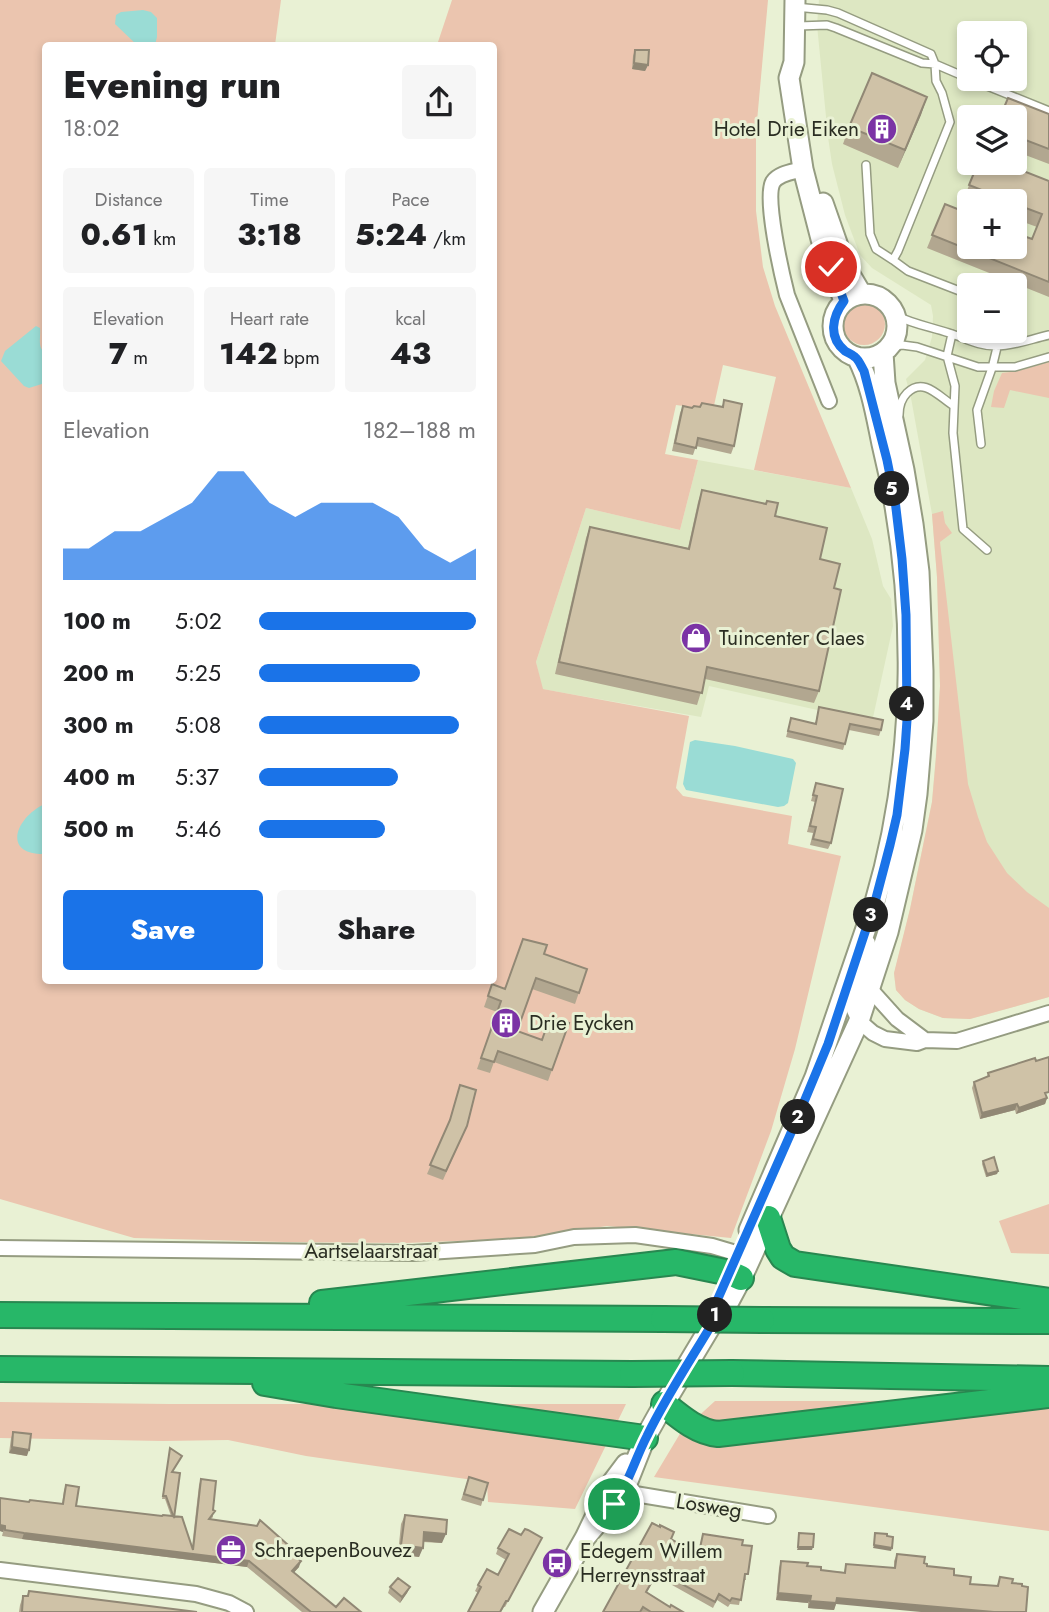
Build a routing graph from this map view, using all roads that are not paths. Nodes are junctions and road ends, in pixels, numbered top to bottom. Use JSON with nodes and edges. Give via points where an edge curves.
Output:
{"nodes":[{"id":1,"x":794,"y":11,"type":"edge"},
{"id":2,"x":794,"y":62,"type":"junction"},
{"id":3,"x":935,"y":64,"type":"junction"},
{"id":4,"x":957,"y":73,"type":"edge"},
{"id":5,"x":1000,"y":91,"type":"edge"},
{"id":6,"x":1049,"y":111,"type":"edge"},
{"id":7,"x":866,"y":165,"type":"dead end"},
{"id":8,"x":803,"y":169,"type":"junction"},
{"id":9,"x":893,"y":260,"type":"junction"},
{"id":10,"x":957,"y":290,"type":"edge"},
{"id":11,"x":852,"y":297,"type":"junction"},
{"id":12,"x":897,"y":316,"type":"junction"},
{"id":13,"x":953,"y":334,"type":"junction"},
{"id":14,"x":1049,"y":335,"type":"edge"},
{"id":15,"x":998,"y":343,"type":"edge"},
{"id":16,"x":997,"y":346,"type":"junction"},
{"id":17,"x":886,"y":350,"type":"junction"},
{"id":18,"x":947,"y":356,"type":"junction"},
{"id":19,"x":1049,"y":357,"type":"edge"},
{"id":20,"x":857,"y":358,"type":"junction"},
{"id":21,"x":992,"y":368,"type":"junction"},
{"id":22,"x":829,"y":401,"type":"dead end"},
{"id":23,"x":954,"y":406,"type":"junction"},
{"id":24,"x":895,"y":429,"type":"junction"},
{"id":25,"x":981,"y":444,"type":"dead end"},
{"id":26,"x":987,"y":550,"type":"dead end"},
{"id":27,"x":915,"y":675,"type":"junction"},
{"id":28,"x":866,"y":927,"type":"junction"},
{"id":29,"x":870,"y":989,"type":"junction"},
{"id":30,"x":1049,"y":1013,"type":"edge"},
{"id":31,"x":859,"y":1021,"type":"junction"},
{"id":32,"x":885,"y":1039,"type":"junction"},
{"id":33,"x":925,"y":1040,"type":"junction"},
{"id":34,"x":840,"y":1061,"type":"junction"},
{"id":35,"x":768,"y":1218,"type":"junction"},
{"id":36,"x":0,"y":1248,"type":"edge"},
{"id":37,"x":736,"y":1268,"type":"junction"},
{"id":38,"x":1049,"y":1301,"type":"edge"},
{"id":39,"x":0,"y":1315,"type":"edge"},
{"id":40,"x":214,"y":1315,"type":"junction"},
{"id":41,"x":1049,"y":1321,"type":"edge"},
{"id":42,"x":0,"y":1369,"type":"edge"},
{"id":43,"x":195,"y":1371,"type":"junction"},
{"id":44,"x":1049,"y":1379,"type":"edge"},
{"id":45,"x":1049,"y":1395,"type":"edge"},
{"id":46,"x":664,"y":1404,"type":"junction"},
{"id":47,"x":645,"y":1438,"type":"junction"},
{"id":48,"x":617,"y":1488,"type":"junction"},
{"id":49,"x":768,"y":1516,"type":"dead end"},
{"id":50,"x":0,"y":1570,"type":"edge"},
{"id":51,"x":226,"y":1607,"type":"edge"},
{"id":52,"x":246,"y":1612,"type":"edge"},
{"id":53,"x":543,"y":1612,"type":"edge"}],
"edges":[{"from":1,"to":2,"type":"street"},
{"from":1,"to":3,"type":"lane","via":[[922,63]]},
{"from":1,"to":3,"type":"lane","via":[[838,13],[931,54]]},
{"from":2,"to":8,"type":"street","via":[[789,78]]},
{"from":2,"to":11,"type":"street","via":[[803,77],[822,199]]},
{"from":3,"to":4,"type":"lane"},
{"from":3,"to":9,"type":"lane","via":[[950,122]]},
{"from":5,"to":6,"type":"lane"},
{"from":7,"to":9,"type":"lane","via":[[870,234],[877,249]]},
{"from":8,"to":11,"type":"street","via":[[821,239]]},
{"from":8,"to":22,"type":"street","via":[[777,178],[770,198],[787,296]]},
{"from":9,"to":10,"type":"lane","via":[[908,271]]},
{"from":11,"to":12,"type":"street","via":[[873,294],[895,309]]},
{"from":11,"to":20,"type":"street","via":[[836,311],[833,326],[838,343]]},
{"from":12,"to":13,"type":"lane"},
{"from":12,"to":17,"type":"street","via":[[898,329]]},
{"from":13,"to":16,"type":"lane"},
{"from":13,"to":18,"type":"lane"},
{"from":14,"to":16,"type":"lane"},
{"from":15,"to":16,"type":"lane"},
{"from":16,"to":21,"type":"lane"},
{"from":17,"to":18,"type":"lane","via":[[902,345]]},
{"from":17,"to":20,"type":"street","via":[[875,357]]},
{"from":17,"to":24,"type":"street","via":[[885,383]]},
{"from":18,"to":21,"type":"lane"},
{"from":18,"to":23,"type":"lane","via":[[955,386]]},
{"from":19,"to":21,"type":"lane"},
{"from":20,"to":27,"type":"street","via":[[869,387],[895,500]]},
{"from":21,"to":25,"type":"lane","via":[[977,410]]},
{"from":23,"to":24,"type":"lane","via":[[926,388],[909,391]]},
{"from":23,"to":26,"type":"lane","via":[[963,529]]},
{"from":24,"to":27,"type":"street","via":[[919,572]]},
{"from":27,"to":28,"type":"street","via":[[897,815]]},
{"from":27,"to":29,"type":"street","via":[[923,721],[912,830]]},
{"from":28,"to":31,"type":"street","via":[[868,949],[853,1004]]},
{"from":28,"to":37,"type":"street","via":[[815,1077]]},
{"from":29,"to":31,"type":"street"},
{"from":29,"to":33,"type":"street","via":[[897,1019]]},
{"from":30,"to":33,"type":"street","via":[[957,1041]]},
{"from":31,"to":32,"type":"street"},
{"from":31,"to":34,"type":"street"},
{"from":32,"to":33,"type":"street"},
{"from":32,"to":34,"type":"street","via":[[852,1046]]},
{"from":34,"to":35,"type":"street"},
{"from":35,"to":37,"type":"street"},
{"from":35,"to":38,"type":"highway","via":[[778,1249],[795,1264]]},
{"from":36,"to":37,"type":"street","name":"Aartselaarstraat","via":[[414,1253],[635,1235],[712,1246]]},
{"from":37,"to":40,"type":"highway","via":[[676,1262]]},
{"from":37,"to":46,"type":"street","via":[[716,1303],[715,1319]]},
{"from":39,"to":40,"type":"highway"},
{"from":40,"to":41,"type":"highway","bridge":true},
{"from":42,"to":43,"type":"highway"},
{"from":43,"to":44,"type":"highway","bridge":true},
{"from":43,"to":47,"type":"highway"},
{"from":45,"to":46,"type":"highway","via":[[718,1434],[699,1429]]},
{"from":46,"to":47,"type":"street"},
{"from":47,"to":48,"type":"street"},
{"from":48,"to":49,"type":"street","name":"Losweg"},
{"from":48,"to":53,"type":"street"},
{"from":50,"to":51,"type":"street","via":[[196,1594]]},
{"from":51,"to":52,"type":"street"}]}
